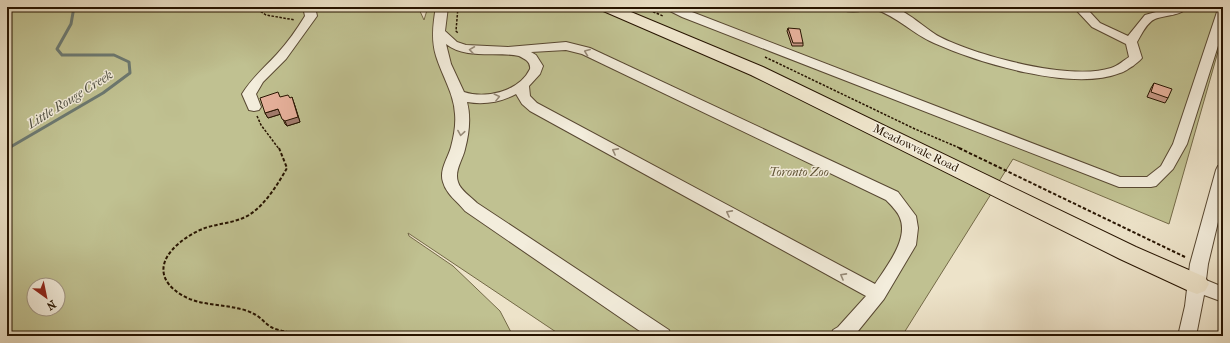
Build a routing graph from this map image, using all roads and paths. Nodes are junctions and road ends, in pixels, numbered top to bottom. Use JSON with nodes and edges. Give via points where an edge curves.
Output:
{"nodes":[{"id":1,"x":254,"y":7,"type":"edge"},
{"id":2,"x":309,"y":7,"type":"edge"},
{"id":3,"x":442,"y":7,"type":"edge"},
{"id":4,"x":606,"y":7,"type":"edge"},
{"id":5,"x":642,"y":7,"type":"edge"},
{"id":6,"x":844,"y":7,"type":"edge"},
{"id":7,"x":862,"y":7,"type":"edge"},
{"id":8,"x":878,"y":7,"type":"edge"},
{"id":9,"x":1083,"y":7,"type":"edge"},
{"id":10,"x":1182,"y":7,"type":"edge"},
{"id":11,"x":1223,"y":12,"type":"edge"},
{"id":12,"x":670,"y":13,"type":"edge"},
{"id":13,"x":309,"y":20,"type":"junction"},
{"id":14,"x":439,"y":32,"type":"junction"},
{"id":15,"x":1131,"y":42,"type":"junction"},
{"id":16,"x":511,"y":50,"type":"junction"},
{"id":17,"x":758,"y":54,"type":"dead end"},
{"id":18,"x":523,"y":86,"type":"junction"},
{"id":19,"x":459,"y":95,"type":"junction"},
{"id":20,"x":254,"y":107,"type":"joint"},
{"id":21,"x":1223,"y":170,"type":"edge"},
{"id":22,"x":1199,"y":264,"type":"junction"},
{"id":23,"x":1197,"y":284,"type":"junction"},
{"id":24,"x":878,"y":294,"type":"junction"},
{"id":25,"x":1223,"y":295,"type":"edge"},
{"id":26,"x":306,"y":336,"type":"edge"},
{"id":27,"x":662,"y":336,"type":"edge"},
{"id":28,"x":840,"y":336,"type":"edge"},
{"id":29,"x":1187,"y":336,"type":"edge"}],
"edges":[{"from":1,"to":13,"type":"path","via":[[266,16]]},
{"from":2,"to":13,"type":"street"},
{"from":3,"to":14,"type":"street"},
{"from":4,"to":23,"type":"main road","name":"Meadowvale Road","via":[[757,71],[1128,253]]},
{"from":5,"to":12,"type":"path"},
{"from":6,"to":7,"type":"street"},
{"from":8,"to":15,"type":"street","via":[[901,16],[936,40],[971,53],[1030,69],[1084,76],[1116,71],[1136,58]]},
{"from":9,"to":15,"type":"street","via":[[1082,10],[1096,25]]},
{"from":10,"to":15,"type":"street","via":[[1149,17]]},
{"from":11,"to":12,"type":"street","via":[[1180,144],[1166,169],[1151,182],[1119,182],[693,18]]},
{"from":13,"to":20,"type":"street","via":[[249,94]]},
{"from":16,"to":14,"type":"street","one_way":true,"via":[[474,50],[458,47]]},
{"from":14,"to":19,"type":"street","via":[[440,47]]},
{"from":16,"to":18,"type":"street","via":[[528,55],[536,64],[533,75]]},
{"from":24,"to":16,"type":"street","one_way":true,"via":[[908,245],[908,216],[892,196],[586,51],[566,46]]},
{"from":17,"to":22,"type":"path","via":[[984,159]]},
{"from":19,"to":18,"type":"street","one_way":true,"via":[[477,100],[492,99]]},
{"from":24,"to":18,"type":"street","one_way":true,"via":[[535,108],[523,97]]},
{"from":19,"to":27,"type":"street","one_way":true,"via":[[462,129],[450,173],[450,182],[455,190],[472,207]]},
{"from":20,"to":26,"type":"path","via":[[260,125],[279,148],[287,168],[251,214],[240,220],[216,224],[197,232],[173,248],[163,267],[164,281],[181,295],[207,304],[236,308],[254,314],[273,328]]},
{"from":21,"to":22,"type":"street"},
{"from":22,"to":23,"type":"street"},
{"from":23,"to":25,"type":"street","name":"Meadowvale Road"},
{"from":23,"to":29,"type":"street"},
{"from":24,"to":28,"type":"street"}]}
